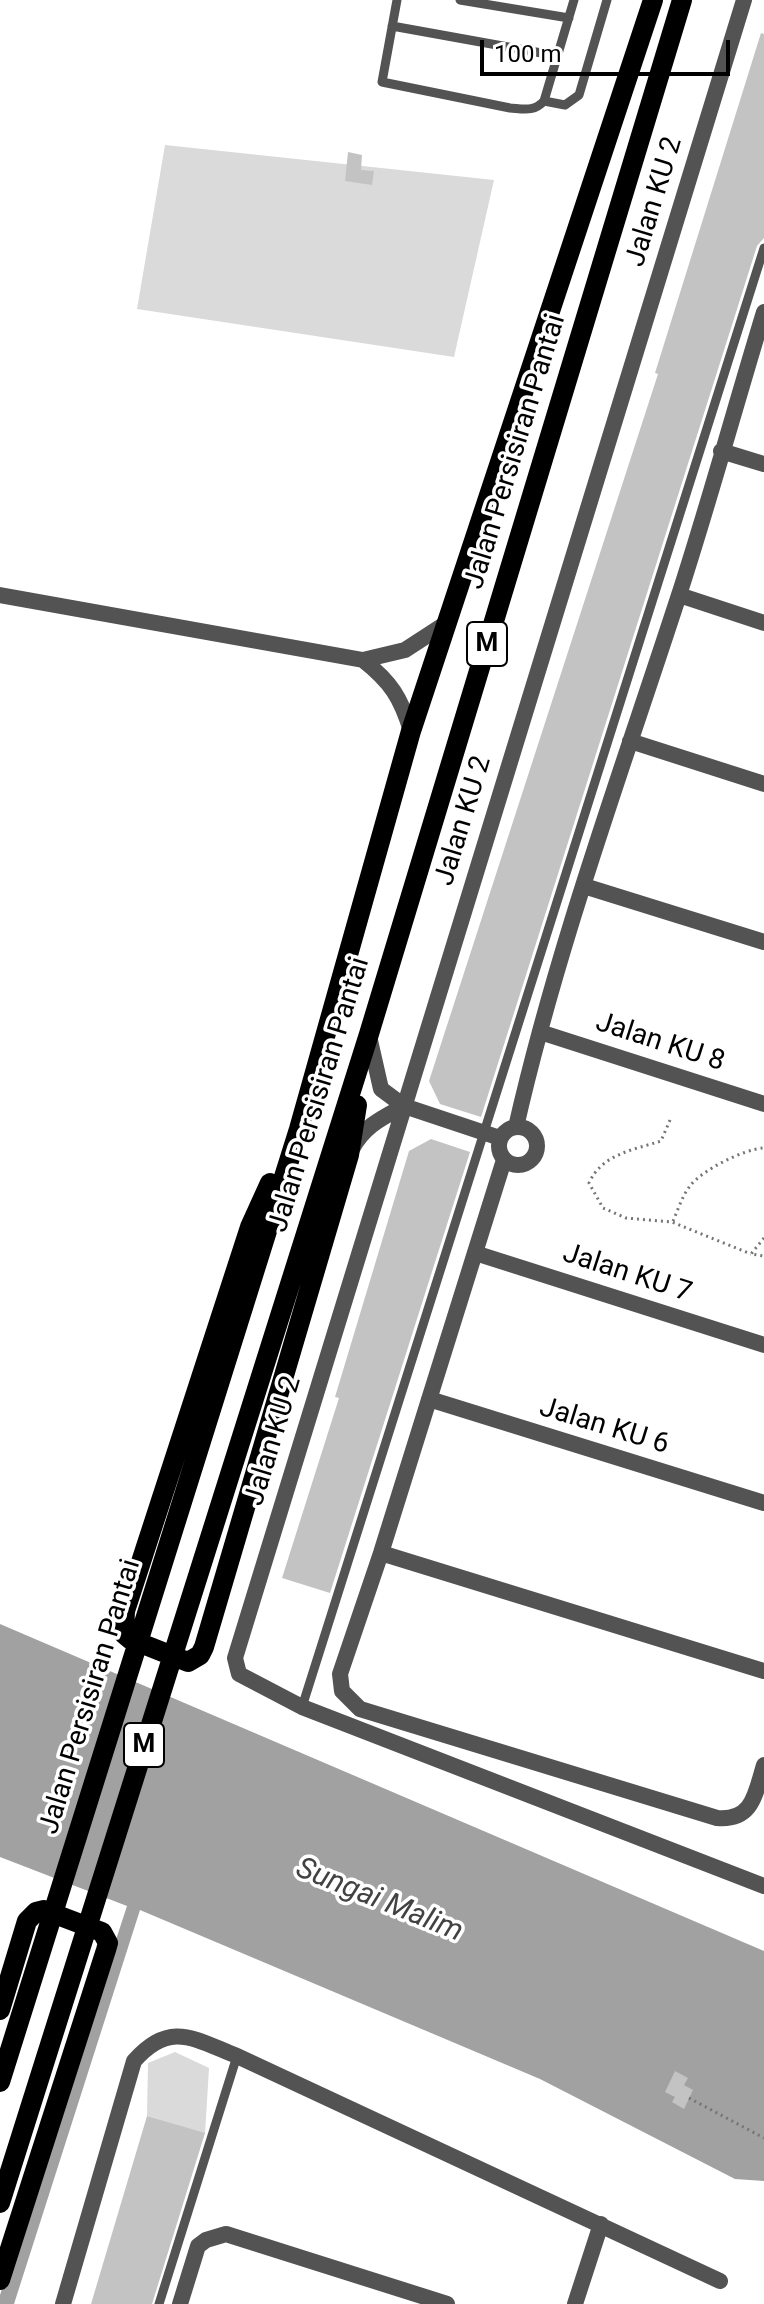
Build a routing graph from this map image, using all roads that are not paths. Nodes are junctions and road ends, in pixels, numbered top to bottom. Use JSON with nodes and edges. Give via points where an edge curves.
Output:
{"nodes":[{"id":1,"x":397,"y":0,"type":"edge"},
{"id":2,"x":460,"y":0,"type":"edge"},
{"id":3,"x":574,"y":0,"type":"edge"},
{"id":4,"x":607,"y":0,"type":"edge"},
{"id":5,"x":652,"y":0,"type":"edge"},
{"id":6,"x":684,"y":0,"type":"edge"},
{"id":7,"x":744,"y":0,"type":"edge"},
{"id":8,"x":569,"y":18,"type":"junction"},
{"id":9,"x":392,"y":26,"type":"junction"},
{"id":10,"x":558,"y":56,"type":"junction"},
{"id":11,"x":544,"y":101,"type":"junction"},
{"id":12,"x":764,"y":248,"type":"edge"},
{"id":13,"x":764,"y":312,"type":"edge"},
{"id":14,"x":721,"y":451,"type":"junction"},
{"id":15,"x":764,"y":464,"type":"edge"},
{"id":16,"x":0,"y":595,"type":"edge"},
{"id":17,"x":679,"y":595,"type":"junction"},
{"id":18,"x":764,"y":623,"type":"edge"},
{"id":19,"x":445,"y":624,"type":"junction"},
{"id":20,"x":363,"y":660,"type":"junction"},
{"id":21,"x":411,"y":731,"type":"junction"},
{"id":22,"x":630,"y":741,"type":"junction"},
{"id":23,"x":764,"y":784,"type":"edge"},
{"id":24,"x":584,"y":886,"type":"junction"},
{"id":25,"x":764,"y":942,"type":"edge"},
{"id":26,"x":540,"y":1032,"type":"junction"},
{"id":27,"x":369,"y":1034,"type":"junction"},
{"id":28,"x":764,"y":1104,"type":"edge"},
{"id":29,"x":404,"y":1106,"type":"junction"},
{"id":30,"x":516,"y":1127,"type":"junction"},
{"id":31,"x":299,"y":1129,"type":"junction"},
{"id":32,"x":483,"y":1133,"type":"junction"},
{"id":33,"x":500,"y":1138,"type":"junction"},
{"id":34,"x":349,"y":1155,"type":"junction"},
{"id":35,"x":504,"y":1160,"type":"junction"},
{"id":36,"x":475,"y":1253,"type":"junction"},
{"id":37,"x":764,"y":1345,"type":"edge"},
{"id":38,"x":429,"y":1399,"type":"junction"},
{"id":39,"x":764,"y":1503,"type":"edge"},
{"id":40,"x":381,"y":1553,"type":"junction"},
{"id":41,"x":764,"y":1671,"type":"edge"},
{"id":42,"x":302,"y":1707,"type":"junction"},
{"id":43,"x":764,"y":1765,"type":"edge"},
{"id":44,"x":764,"y":1886,"type":"edge"},
{"id":45,"x":0,"y":2010,"type":"edge"},
{"id":46,"x":237,"y":2056,"type":"junction"},
{"id":47,"x":0,"y":2082,"type":"edge"},
{"id":48,"x":0,"y":2203,"type":"edge"},
{"id":49,"x":601,"y":2224,"type":"junction"},
{"id":50,"x":0,"y":2280,"type":"edge"},
{"id":51,"x":720,"y":2281,"type":"dead end"},
{"id":52,"x":63,"y":2304,"type":"edge"},
{"id":53,"x":159,"y":2304,"type":"edge"},
{"id":54,"x":180,"y":2304,"type":"edge"},
{"id":55,"x":447,"y":2304,"type":"edge"},
{"id":56,"x":575,"y":2304,"type":"edge"}],
"edges":[{"from":1,"to":9,"type":"lane"},
{"from":2,"to":8,"type":"lane"},
{"from":3,"to":8,"type":"lane"},
{"from":4,"to":11,"type":"lane","via":[[579,95],[565,105]]},
{"from":5,"to":19,"type":"main road","name":"Jalan Persisiran Pantai","number":"M"},
{"from":6,"to":27,"type":"main road","name":"Jalan Persisiran Pantai","number":"M"},
{"from":7,"to":29,"type":"street","name":"Jalan KU 2"},
{"from":8,"to":10,"type":"lane"},
{"from":9,"to":10,"type":"lane"},
{"from":9,"to":11,"type":"lane","via":[[382,82],[510,108],[537,109]]},
{"from":10,"to":11,"type":"lane"},
{"from":12,"to":32,"type":"lane"},
{"from":13,"to":14,"type":"street"},
{"from":14,"to":15,"type":"street"},
{"from":14,"to":17,"type":"street"},
{"from":16,"to":20,"type":"street"},
{"from":17,"to":18,"type":"street"},
{"from":17,"to":22,"type":"street"},
{"from":19,"to":20,"type":"street","via":[[405,650]]},
{"from":19,"to":21,"type":"main road","name":"Jalan Persisiran Pantai","number":"M"},
{"from":20,"to":21,"type":"street","via":[[396,692]]},
{"from":21,"to":31,"type":"main road","name":"Jalan Persisiran Pantai","number":"M"},
{"from":22,"to":23,"type":"street"},
{"from":22,"to":24,"type":"street"},
{"from":24,"to":25,"type":"street"},
{"from":24,"to":26,"type":"street"},
{"from":26,"to":28,"type":"street","name":"Jalan KU 8"},
{"from":26,"to":30,"type":"street"},
{"from":27,"to":29,"type":"street","via":[[381,1089]]},
{"from":27,"to":34,"type":"main road"},
{"from":27,"to":48,"type":"main road","name":"Jalan Persisiran Pantai","number":"M"},
{"from":29,"to":32,"type":"street"},
{"from":29,"to":34,"type":"street","via":[[359,1135]]},
{"from":29,"to":42,"type":"street","name":"Jalan KU 2","via":[[235,1658],[239,1674]]},
{"from":30,"to":33,"type":"street"},
{"from":30,"to":35,"type":"street","via":[[533,1134],[536,1153],[522,1165]]},
{"from":31,"to":34,"type":"main road","via":[[250,1227],[125,1611],[124,1634],[130,1639],[188,1662],[200,1655]]},
{"from":31,"to":47,"type":"main road","name":"Jalan Persisiran Pantai","number":"M"},
{"from":32,"to":33,"type":"street"},
{"from":32,"to":42,"type":"lane"},
{"from":33,"to":35,"type":"street"},
{"from":35,"to":36,"type":"street"},
{"from":36,"to":37,"type":"street","name":"Jalan KU 7"},
{"from":36,"to":38,"type":"street"},
{"from":38,"to":39,"type":"street","name":"Jalan KU 6"},
{"from":38,"to":40,"type":"street"},
{"from":40,"to":41,"type":"street"},
{"from":40,"to":43,"type":"street","via":[[340,1674],[342,1691],[360,1709],[717,1818],[746,1812]]},
{"from":42,"to":44,"type":"street"},
{"from":45,"to":50,"type":"main road","via":[[31,1915],[44,1910],[106,1936],[106,1950]]},
{"from":46,"to":49,"type":"street"},
{"from":46,"to":52,"type":"street","via":[[182,2034],[162,2038],[134,2061]]},
{"from":46,"to":53,"type":"lane"},
{"from":49,"to":51,"type":"street"},
{"from":49,"to":56,"type":"street"},
{"from":54,"to":55,"type":"street","via":[[198,2246],[226,2234]]}]}
